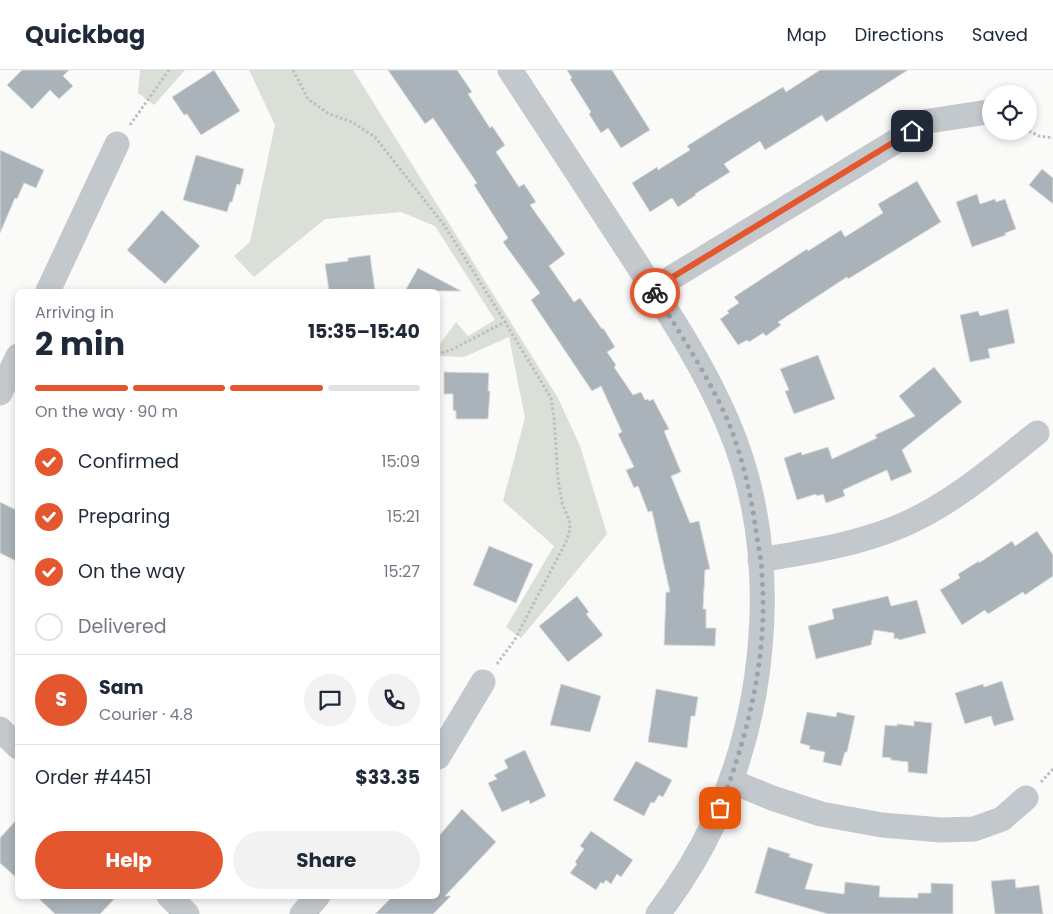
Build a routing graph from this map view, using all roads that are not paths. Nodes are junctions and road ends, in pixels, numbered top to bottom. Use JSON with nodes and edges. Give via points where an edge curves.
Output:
{"nodes":[{"id":1,"x":510,"y":70,"type":"edge"},
{"id":2,"x":982,"y":113,"type":"edge"},
{"id":3,"x":117,"y":144,"type":"road end"},
{"id":4,"x":49,"y":289,"type":"edge"},
{"id":5,"x":653,"y":289,"type":"junction"},
{"id":6,"x":15,"y":362,"type":"edge"},
{"id":7,"x":0,"y":393,"type":"edge"},
{"id":8,"x":1037,"y":433,"type":"dead end"},
{"id":9,"x":760,"y":560,"type":"junction"},
{"id":10,"x":483,"y":682,"type":"road end"},
{"id":11,"x":0,"y":729,"type":"edge"},
{"id":12,"x":15,"y":744,"type":"edge"},
{"id":13,"x":440,"y":755,"type":"edge"},
{"id":14,"x":730,"y":781,"type":"junction"},
{"id":15,"x":1026,"y":798,"type":"dead end"},
{"id":16,"x":172,"y":899,"type":"edge"},
{"id":17,"x":315,"y":899,"type":"edge"},
{"id":18,"x":187,"y":914,"type":"edge"},
{"id":19,"x":302,"y":914,"type":"edge"},
{"id":20,"x":658,"y":914,"type":"edge"}],
"edges":[{"from":1,"to":5,"type":"street"},
{"from":2,"to":5,"type":"street","via":[[929,121]]},
{"from":3,"to":4,"type":"street"},
{"from":5,"to":9,"type":"street","via":[[706,375],[728,423],[745,471]]},
{"from":6,"to":7,"type":"street"},
{"from":8,"to":9,"type":"street","via":[[954,497],[898,527],[843,545]]},
{"from":9,"to":14,"type":"street","via":[[762,615],[757,675]]},
{"from":10,"to":13,"type":"street"},
{"from":11,"to":12,"type":"street"},
{"from":14,"to":15,"type":"street","via":[[821,814],[882,825],[941,830],[974,829],[1002,819]]},
{"from":14,"to":20,"type":"street","via":[[698,854]]},
{"from":16,"to":18,"type":"street"},
{"from":17,"to":19,"type":"street"}]}
